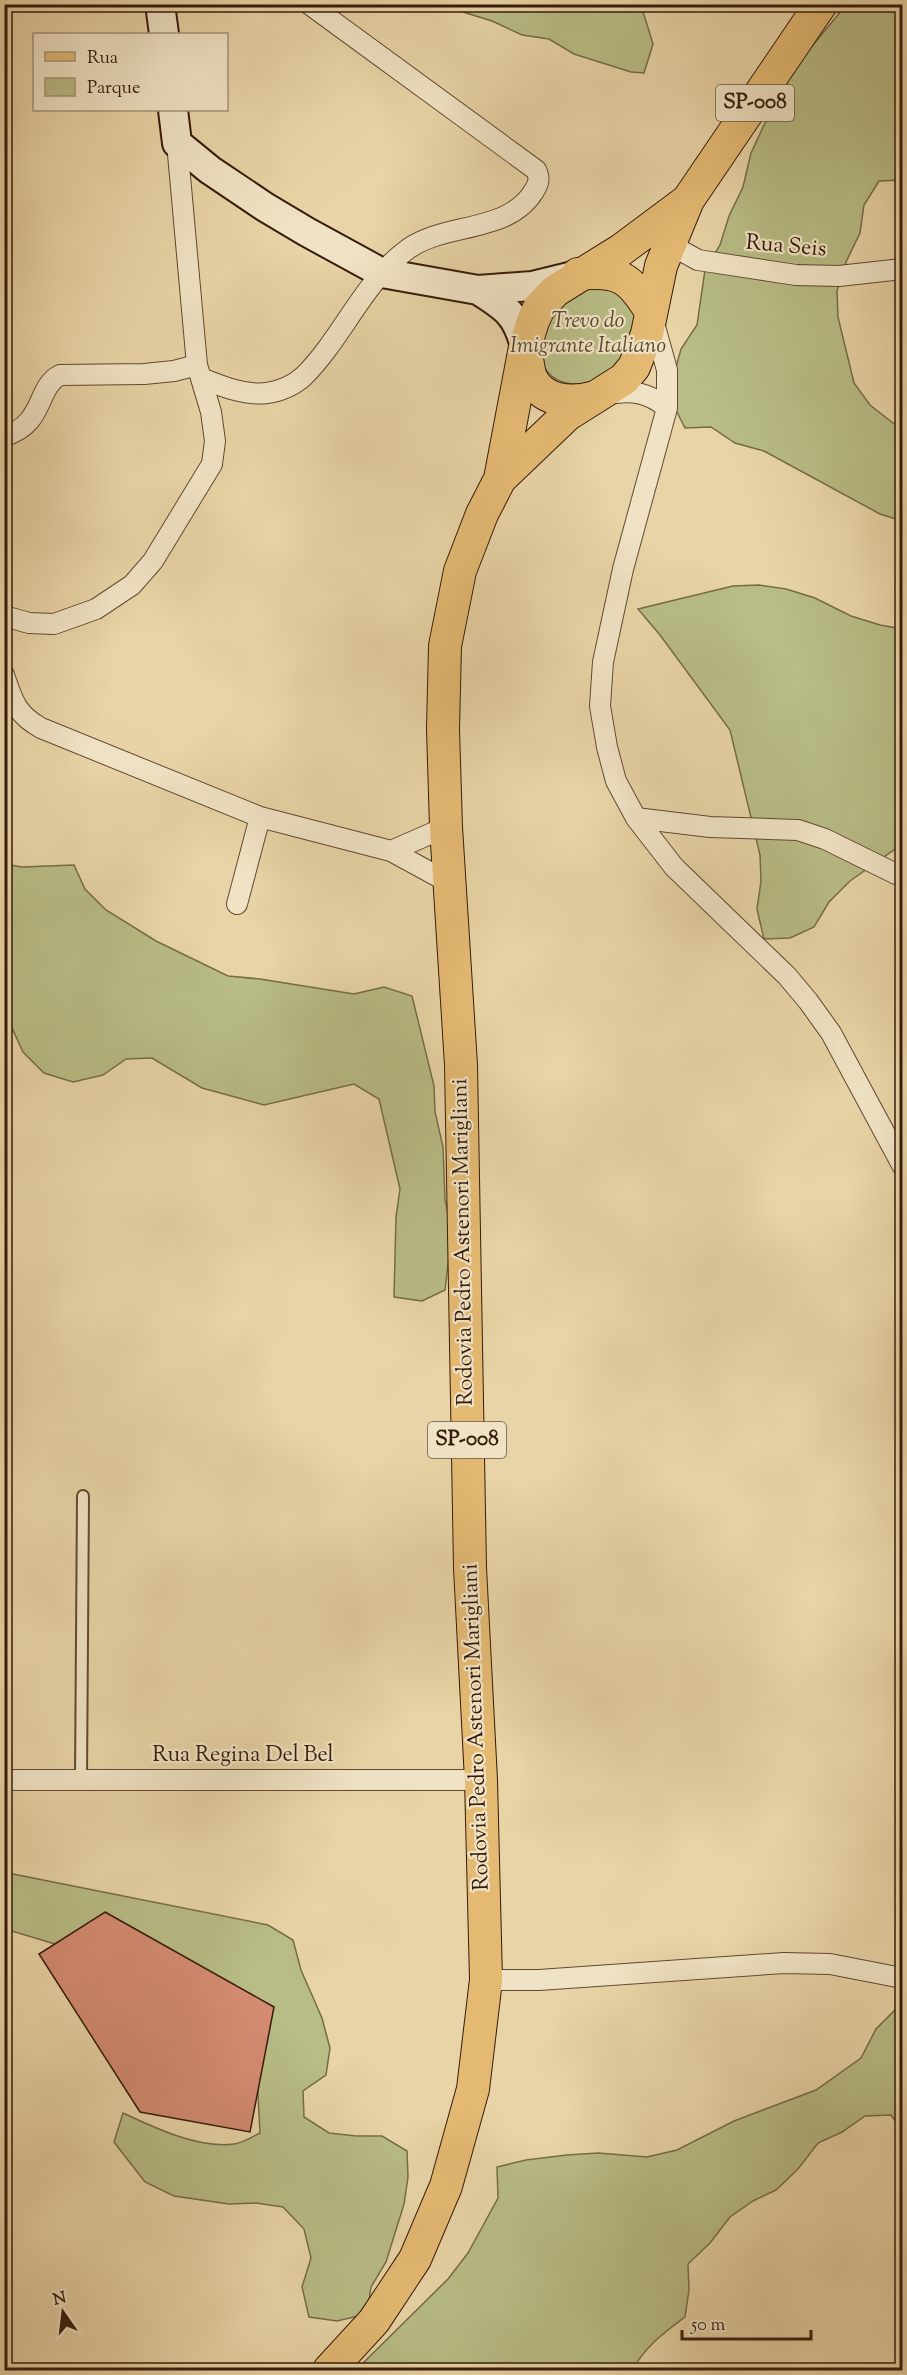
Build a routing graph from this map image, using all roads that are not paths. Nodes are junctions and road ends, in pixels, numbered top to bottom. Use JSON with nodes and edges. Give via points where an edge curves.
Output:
{"nodes":[{"id":1,"x":160,"y":4,"type":"edge"},
{"id":2,"x":309,"y":4,"type":"edge"},
{"id":3,"x":821,"y":4,"type":"edge"},
{"id":4,"x":164,"y":33,"type":"edge"},
{"id":5,"x":173,"y":111,"type":"edge"},
{"id":6,"x":177,"y":143,"type":"junction"},
{"id":7,"x":688,"y":200,"type":"junction"},
{"id":8,"x":669,"y":244,"type":"junction"},
{"id":9,"x":903,"y":269,"type":"edge"},
{"id":10,"x":382,"y":273,"type":"junction"},
{"id":11,"x":578,"y":274,"type":"junction"},
{"id":12,"x":478,"y":290,"type":"junction"},
{"id":13,"x":651,"y":312,"type":"junction"},
{"id":14,"x":525,"y":347,"type":"junction"},
{"id":15,"x":199,"y":371,"type":"junction"},
{"id":16,"x":599,"y":395,"type":"junction"},
{"id":17,"x":667,"y":408,"type":"junction"},
{"id":18,"x":4,"y":436,"type":"edge"},
{"id":19,"x":500,"y":478,"type":"junction"},
{"id":20,"x":4,"y":616,"type":"edge"},
{"id":21,"x":4,"y":675,"type":"edge"},
{"id":22,"x":260,"y":817,"type":"junction"},
{"id":23,"x":636,"y":818,"type":"junction"},
{"id":24,"x":446,"y":827,"type":"junction"},
{"id":25,"x":391,"y":851,"type":"junction"},
{"id":26,"x":896,"y":874,"type":"dead end"},
{"id":27,"x":448,"y":882,"type":"junction"},
{"id":28,"x":237,"y":904,"type":"dead end"},
{"id":29,"x":903,"y":1165,"type":"edge"},
{"id":30,"x":83,"y":1496,"type":"dead end"},
{"id":31,"x":4,"y":1780,"type":"edge"},
{"id":32,"x":81,"y":1780,"type":"junction"},
{"id":33,"x":481,"y":1780,"type":"junction"},
{"id":34,"x":903,"y":1978,"type":"edge"},
{"id":35,"x":486,"y":1980,"type":"junction"},
{"id":36,"x":329,"y":2370,"type":"edge"}],
"edges":[{"from":1,"to":4,"type":"street"},
{"from":2,"to":10,"type":"street","via":[[536,170],[539,179],[531,197],[510,213],[427,239]]},
{"from":3,"to":7,"type":"main road","name":"Rodovia Pedro Astenori Marigliani","number":"SP-008"},
{"from":5,"to":6,"type":"street"},
{"from":6,"to":10,"type":"street","via":[[265,207]]},
{"from":6,"to":15,"type":"street"},
{"from":7,"to":8,"type":"main road","name":"Rodovia Pedro Astenori Marigliani","number":"SP-008"},
{"from":7,"to":11,"type":"main road","name":"Rodovia Pedro Astenori Marigliani","number":"SP-008","via":[[621,250]]},
{"from":8,"to":9,"type":"street","name":"Rua Seis","via":[[698,260],[796,275],[839,276]]},
{"from":8,"to":13,"type":"main road","name":"Rodovia Pedro Astenori Marigliani","number":"SP-008"},
{"from":10,"to":12,"type":"street"},
{"from":10,"to":15,"type":"street","via":[[316,362],[284,389],[246,392]]},
{"from":11,"to":12,"type":"street","via":[[532,286]]},
{"from":11,"to":13,"type":"main road","via":[[603,272],[619,277],[631,284]]},
{"from":11,"to":14,"type":"main road","name":"Rodovia Pedro Astenori Marigliani","number":"SP-008","via":[[539,308]]},
{"from":12,"to":14,"type":"street","via":[[513,315]]},
{"from":13,"to":16,"type":"main road","name":"Rodovia Pedro Astenori Marigliani","number":"SP-008","via":[[634,367],[624,379]]},
{"from":13,"to":17,"type":"street","via":[[667,370]]},
{"from":14,"to":16,"type":"main road","via":[[531,376],[543,392],[560,400],[579,402]]},
{"from":14,"to":19,"type":"main road","name":"Rodovia Pedro Astenori Marigliani","number":"SP-008"},
{"from":15,"to":18,"type":"street","via":[[60,375],[52,381],[33,418],[22,429]]},
{"from":15,"to":20,"type":"street","via":[[215,441],[212,464],[153,561],[132,585],[96,609],[73,618],[54,624]]},
{"from":16,"to":17,"type":"street","via":[[644,393]]},
{"from":16,"to":19,"type":"main road","name":"Rodovia Pedro Astenori Marigliani","number":"SP-008","via":[[567,415]]},
{"from":17,"to":23,"type":"street","via":[[623,569],[603,662],[600,706],[607,747],[616,781]]},
{"from":19,"to":24,"type":"main road","name":"Rodovia Pedro Astenori Marigliani","number":"SP-008","via":[[460,571],[445,646]]},
{"from":21,"to":22,"type":"street","via":[[18,711],[27,720]]},
{"from":22,"to":25,"type":"street"},
{"from":22,"to":28,"type":"street"},
{"from":23,"to":26,"type":"street","via":[[710,827],[798,830]]},
{"from":23,"to":29,"type":"street","via":[[674,867],[788,976],[808,1001],[831,1032]]},
{"from":24,"to":25,"type":"street"},
{"from":24,"to":27,"type":"main road","name":"Rodovia Pedro Astenori Marigliani","number":"SP-008"},
{"from":25,"to":27,"type":"street"},
{"from":27,"to":33,"type":"main road","name":"Rodovia Pedro Astenori Marigliani","number":"SP-008","via":[[461,1065],[470,1568]]},
{"from":30,"to":32,"type":"lane"},
{"from":31,"to":32,"type":"street","name":"Rua Regina Del Bel"},
{"from":32,"to":33,"type":"street","name":"Rua Regina Del Bel"},
{"from":33,"to":35,"type":"main road","name":"Rodovia Pedro Astenori Marigliani","number":"SP-008"},
{"from":34,"to":35,"type":"street","via":[[830,1964],[784,1964]]},
{"from":35,"to":36,"type":"main road","name":"Rodovia Pedro Astenori Marigliani","number":"SP-008","via":[[473,2089],[446,2186],[415,2259],[374,2321]]}]}
